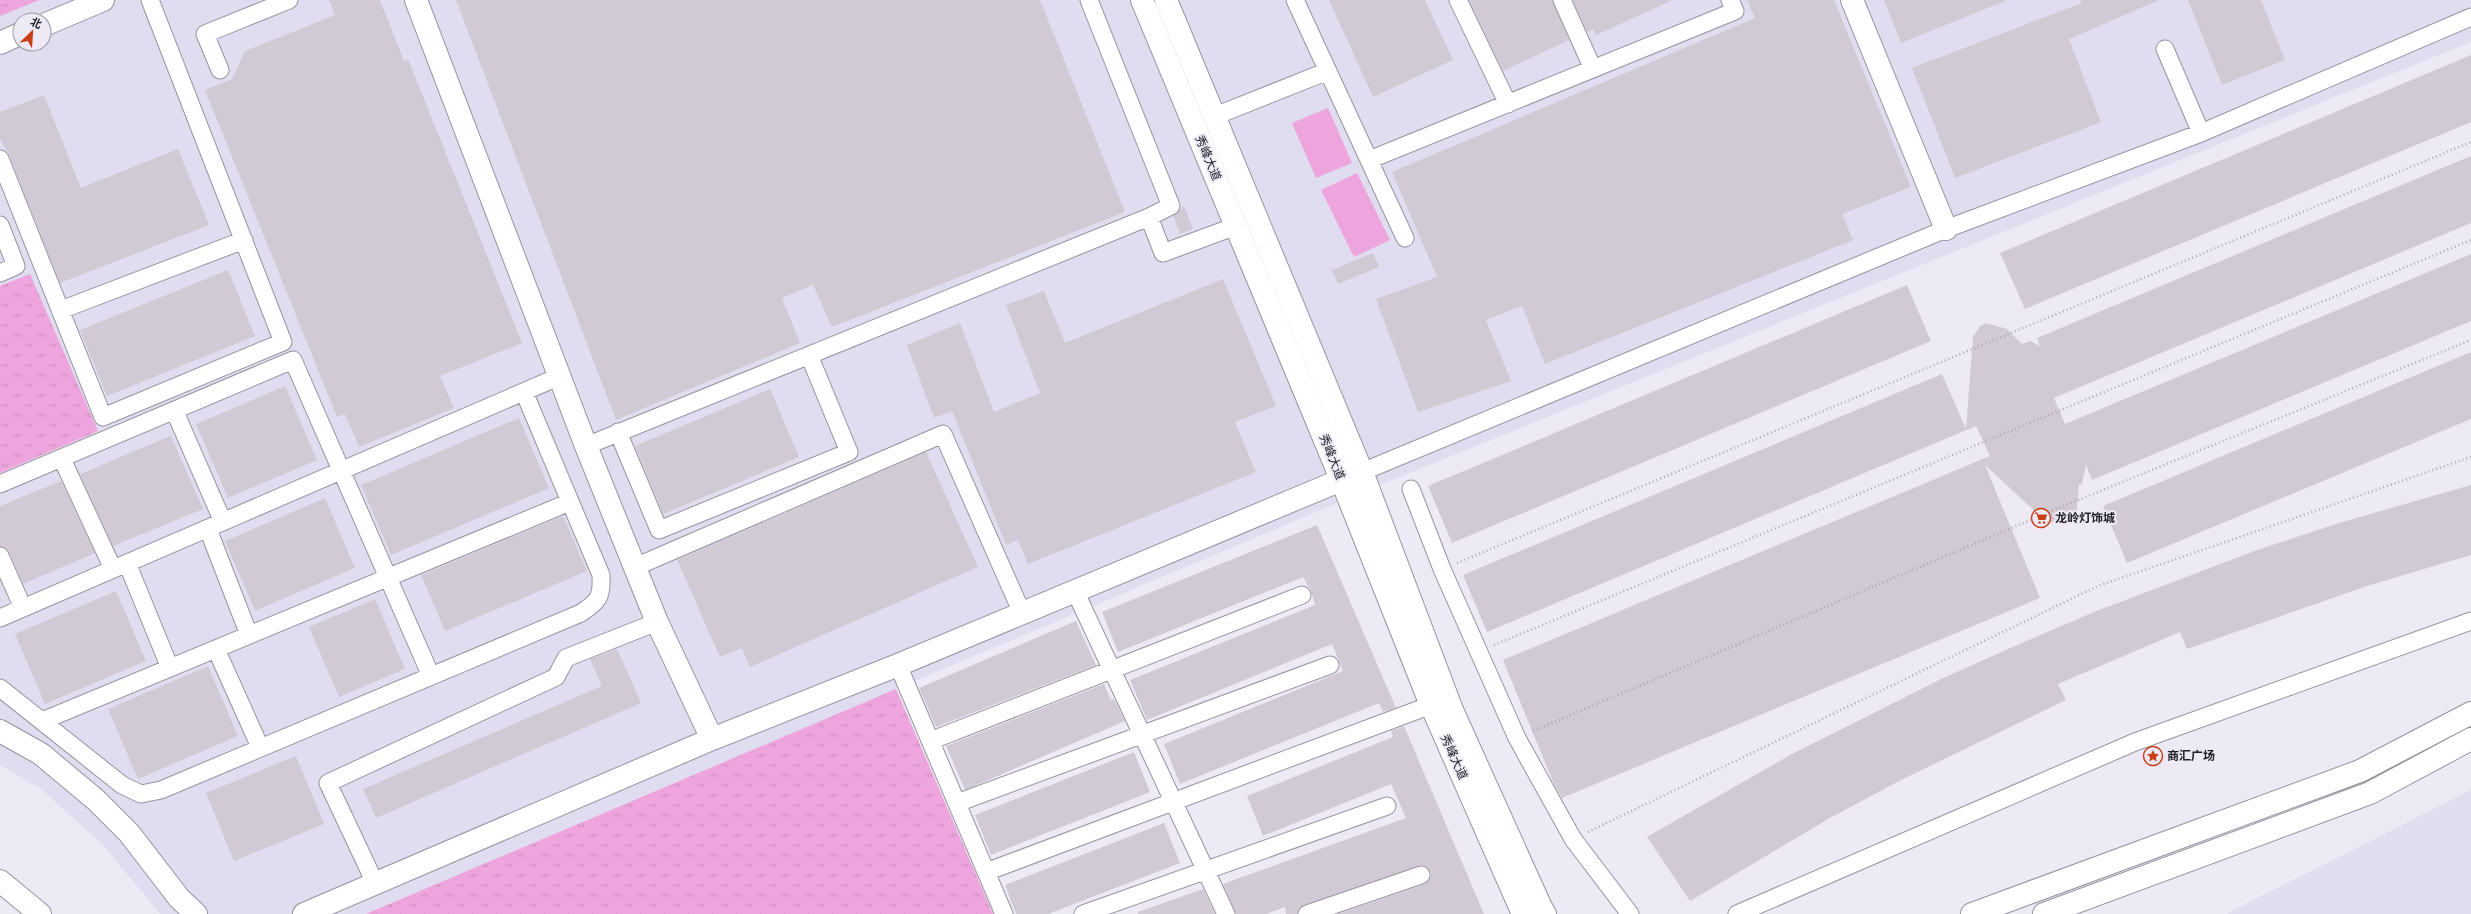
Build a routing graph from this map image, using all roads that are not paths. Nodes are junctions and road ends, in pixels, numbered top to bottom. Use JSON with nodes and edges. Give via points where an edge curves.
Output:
{"nodes":[{"id":1,"x":103,"y":0,"type":"edge"},
{"id":2,"x":150,"y":0,"type":"edge"},
{"id":3,"x":289,"y":0,"type":"edge"},
{"id":4,"x":416,"y":0,"type":"edge"},
{"id":5,"x":1089,"y":0,"type":"edge"},
{"id":6,"x":1142,"y":0,"type":"edge"},
{"id":7,"x":1166,"y":0,"type":"edge"},
{"id":8,"x":1295,"y":0,"type":"edge"},
{"id":9,"x":1458,"y":0,"type":"edge"},
{"id":10,"x":1562,"y":0,"type":"edge"},
{"id":11,"x":1730,"y":0,"type":"edge"},
{"id":12,"x":1852,"y":0,"type":"edge"},
{"id":13,"x":258,"y":6,"type":"edge"},
{"id":14,"x":2471,"y":17,"type":"edge"},
{"id":15,"x":52,"y":21,"type":"edge"},
{"id":16,"x":12,"y":38,"type":"edge"},
{"id":17,"x":0,"y":43,"type":"edge"},
{"id":18,"x":2165,"y":49,"type":"dead end"},
{"id":19,"x":1593,"y":69,"type":"junction"},
{"id":20,"x":220,"y":70,"type":"dead end"},
{"id":21,"x":1328,"y":71,"type":"junction"},
{"id":22,"x":1508,"y":104,"type":"junction"},
{"id":23,"x":1215,"y":116,"type":"junction"},
{"id":24,"x":2201,"y":133,"type":"junction"},
{"id":25,"x":0,"y":159,"type":"edge"},
{"id":26,"x":1369,"y":160,"type":"junction"},
{"id":27,"x":1149,"y":217,"type":"junction"},
{"id":28,"x":0,"y":225,"type":"edge"},
{"id":29,"x":1236,"y":226,"type":"junction"},
{"id":30,"x":1946,"y":229,"type":"junction"},
{"id":31,"x":1406,"y":238,"type":"dead end"},
{"id":32,"x":244,"y":240,"type":"junction"},
{"id":33,"x":0,"y":273,"type":"edge"},
{"id":34,"x":61,"y":310,"type":"junction"},
{"id":35,"x":809,"y":355,"type":"junction"},
{"id":36,"x":558,"y":377,"type":"junction"},
{"id":37,"x":524,"y":392,"type":"junction"},
{"id":38,"x":175,"y":412,"type":"junction"},
{"id":39,"x":618,"y":432,"type":"junction"},
{"id":40,"x":586,"y":446,"type":"junction"},
{"id":41,"x":62,"y":459,"type":"junction"},
{"id":42,"x":342,"y":471,"type":"junction"},
{"id":43,"x":1362,"y":472,"type":"junction"},
{"id":44,"x":1341,"y":479,"type":"junction"},
{"id":45,"x":0,"y":484,"type":"edge"},
{"id":46,"x":1411,"y":489,"type":"dead end"},
{"id":47,"x":570,"y":502,"type":"junction"},
{"id":48,"x":215,"y":525,"type":"junction"},
{"id":49,"x":0,"y":556,"type":"edge"},
{"id":50,"x":120,"y":566,"type":"junction"},
{"id":51,"x":635,"y":567,"type":"junction"},
{"id":52,"x":388,"y":578,"type":"junction"},
{"id":53,"x":1075,"y":591,"type":"junction"},
{"id":54,"x":1302,"y":595,"type":"dead end"},
{"id":55,"x":23,"y":608,"type":"junction"},
{"id":56,"x":1022,"y":613,"type":"junction"},
{"id":57,"x":0,"y":618,"type":"edge"},
{"id":58,"x":657,"y":622,"type":"junction"},
{"id":59,"x":2471,"y":622,"type":"edge"},
{"id":60,"x":249,"y":635,"type":"junction"},
{"id":61,"x":216,"y":649,"type":"junction"},
{"id":62,"x":898,"y":665,"type":"junction"},
{"id":63,"x":1330,"y":665,"type":"dead end"},
{"id":64,"x":170,"y":668,"type":"junction"},
{"id":65,"x":1112,"y":670,"type":"junction"},
{"id":66,"x":431,"y":676,"type":"junction"},
{"id":67,"x":0,"y":688,"type":"edge"},
{"id":68,"x":1430,"y":705,"type":"junction"},
{"id":69,"x":2471,"y":714,"type":"edge"},
{"id":70,"x":42,"y":721,"type":"junction"},
{"id":71,"x":0,"y":731,"type":"edge"},
{"id":72,"x":1142,"y":735,"type":"junction"},
{"id":73,"x":712,"y":740,"type":"junction"},
{"id":74,"x":2471,"y":740,"type":"edge"},
{"id":75,"x":930,"y":741,"type":"junction"},
{"id":76,"x":260,"y":747,"type":"junction"},
{"id":77,"x":1174,"y":802,"type":"junction"},
{"id":78,"x":957,"y":803,"type":"junction"},
{"id":79,"x":1387,"y":806,"type":"dead end"},
{"id":80,"x":1206,"y":871,"type":"junction"},
{"id":81,"x":986,"y":872,"type":"junction"},
{"id":82,"x":1420,"y":875,"type":"dead end"},
{"id":83,"x":0,"y":881,"type":"edge"},
{"id":84,"x":375,"y":883,"type":"junction"},
{"id":85,"x":1532,"y":911,"type":"edge"},
{"id":86,"x":40,"y":914,"type":"edge"},
{"id":87,"x":196,"y":914,"type":"edge"},
{"id":88,"x":304,"y":914,"type":"edge"},
{"id":89,"x":1004,"y":914,"type":"edge"},
{"id":90,"x":1083,"y":914,"type":"edge"},
{"id":91,"x":1226,"y":914,"type":"edge"},
{"id":92,"x":1307,"y":914,"type":"edge"},
{"id":93,"x":1630,"y":914,"type":"edge"},
{"id":94,"x":1737,"y":914,"type":"edge"},
{"id":95,"x":1972,"y":914,"type":"edge"},
{"id":96,"x":2044,"y":914,"type":"edge"}],
"edges":[{"from":1,"to":15,"type":"main road"},
{"from":2,"to":32,"type":"street"},
{"from":3,"to":13,"type":"street"},
{"from":4,"to":36,"type":"main road"},
{"from":5,"to":27,"type":"street","via":[[1171,206]]},
{"from":6,"to":29,"type":"main road","name":"秀峰大道"},
{"from":7,"to":23,"type":"main road","name":"秀峰大道"},
{"from":8,"to":21,"type":"street"},
{"from":9,"to":22,"type":"street"},
{"from":10,"to":19,"type":"street"},
{"from":11,"to":19,"type":"street","via":[[1735,11]]},
{"from":12,"to":30,"type":"main road"},
{"from":13,"to":20,"type":"street","via":[[205,34]]},
{"from":14,"to":24,"type":"street"},
{"from":16,"to":17,"type":"main road"},
{"from":18,"to":24,"type":"street"},
{"from":19,"to":22,"type":"street"},
{"from":21,"to":23,"type":"street"},
{"from":21,"to":26,"type":"street"},
{"from":22,"to":26,"type":"street"},
{"from":23,"to":43,"type":"main road","name":"秀峰大道"},
{"from":24,"to":30,"type":"street"},
{"from":25,"to":34,"type":"street"},
{"from":26,"to":31,"type":"street"},
{"from":27,"to":29,"type":"street","via":[[1163,253]]},
{"from":27,"to":35,"type":"street"},
{"from":28,"to":33,"type":"street","via":[[16,266]]},
{"from":29,"to":44,"type":"main road","name":"秀峰大道"},
{"from":30,"to":43,"type":"street"},
{"from":32,"to":34,"type":"street"},
{"from":32,"to":34,"type":"street","via":[[283,342],[103,417]]},
{"from":35,"to":39,"type":"street"},
{"from":35,"to":39,"type":"street","via":[[849,452],[658,530]]},
{"from":36,"to":37,"type":"street"},
{"from":36,"to":40,"type":"main road"},
{"from":37,"to":42,"type":"street"},
{"from":37,"to":47,"type":"street"},
{"from":38,"to":41,"type":"street"},
{"from":38,"to":42,"type":"street","via":[[293,360]]},
{"from":38,"to":48,"type":"street"},
{"from":39,"to":40,"type":"street"},
{"from":40,"to":51,"type":"main road"},
{"from":41,"to":45,"type":"street"},
{"from":41,"to":50,"type":"street"},
{"from":42,"to":48,"type":"street"},
{"from":42,"to":52,"type":"street"},
{"from":43,"to":44,"type":"main road"},
{"from":43,"to":85,"type":"main road","name":"秀峰大道","via":[[1452,710]]},
{"from":44,"to":53,"type":"main road"},
{"from":44,"to":68,"type":"main road","name":"秀峰大道"},
{"from":46,"to":93,"type":"street","via":[[1442,569],[1517,738],[1573,839]]},
{"from":47,"to":52,"type":"street"},
{"from":47,"to":66,"type":"street","via":[[601,575],[602,590],[596,603],[581,613]]},
{"from":48,"to":50,"type":"street"},
{"from":48,"to":60,"type":"street"},
{"from":49,"to":55,"type":"street"},
{"from":50,"to":55,"type":"street"},
{"from":50,"to":64,"type":"street"},
{"from":51,"to":56,"type":"street","via":[[944,434]]},
{"from":51,"to":58,"type":"main road"},
{"from":52,"to":60,"type":"street"},
{"from":52,"to":66,"type":"street"},
{"from":53,"to":56,"type":"main road"},
{"from":53,"to":65,"type":"street"},
{"from":54,"to":65,"type":"street"},
{"from":55,"to":57,"type":"street"},
{"from":56,"to":62,"type":"main road"},
{"from":58,"to":73,"type":"main road"},
{"from":58,"to":84,"type":"street","via":[[566,658],[556,677],[328,783]]},
{"from":59,"to":94,"type":"street","via":[[2135,742]]},
{"from":60,"to":61,"type":"street"},
{"from":61,"to":64,"type":"street"},
{"from":61,"to":76,"type":"street"},
{"from":62,"to":73,"type":"main road"},
{"from":62,"to":75,"type":"street"},
{"from":63,"to":72,"type":"street"},
{"from":64,"to":70,"type":"street"},
{"from":65,"to":72,"type":"street"},
{"from":65,"to":75,"type":"street"},
{"from":66,"to":76,"type":"street"},
{"from":67,"to":70,"type":"street"},
{"from":68,"to":77,"type":"street"},
{"from":68,"to":85,"type":"main road","name":"秀峰大道"},
{"from":69,"to":95,"type":"main road","via":[[2360,771]]},
{"from":70,"to":76,"type":"street","via":[[122,785],[141,794],[160,790]]},
{"from":71,"to":87,"type":"main road","via":[[41,754],[96,800],[129,832],[179,898]]},
{"from":72,"to":77,"type":"street"},
{"from":72,"to":78,"type":"street"},
{"from":73,"to":84,"type":"main road"},
{"from":74,"to":96,"type":"main road","via":[[2370,793]]},
{"from":75,"to":78,"type":"street"},
{"from":77,"to":80,"type":"street"},
{"from":77,"to":81,"type":"street"},
{"from":78,"to":81,"type":"street"},
{"from":79,"to":80,"type":"street"},
{"from":80,"to":90,"type":"street"},
{"from":80,"to":91,"type":"street"},
{"from":81,"to":89,"type":"street"},
{"from":82,"to":92,"type":"street"},
{"from":83,"to":86,"type":"main road"},
{"from":84,"to":88,"type":"main road"}]}
